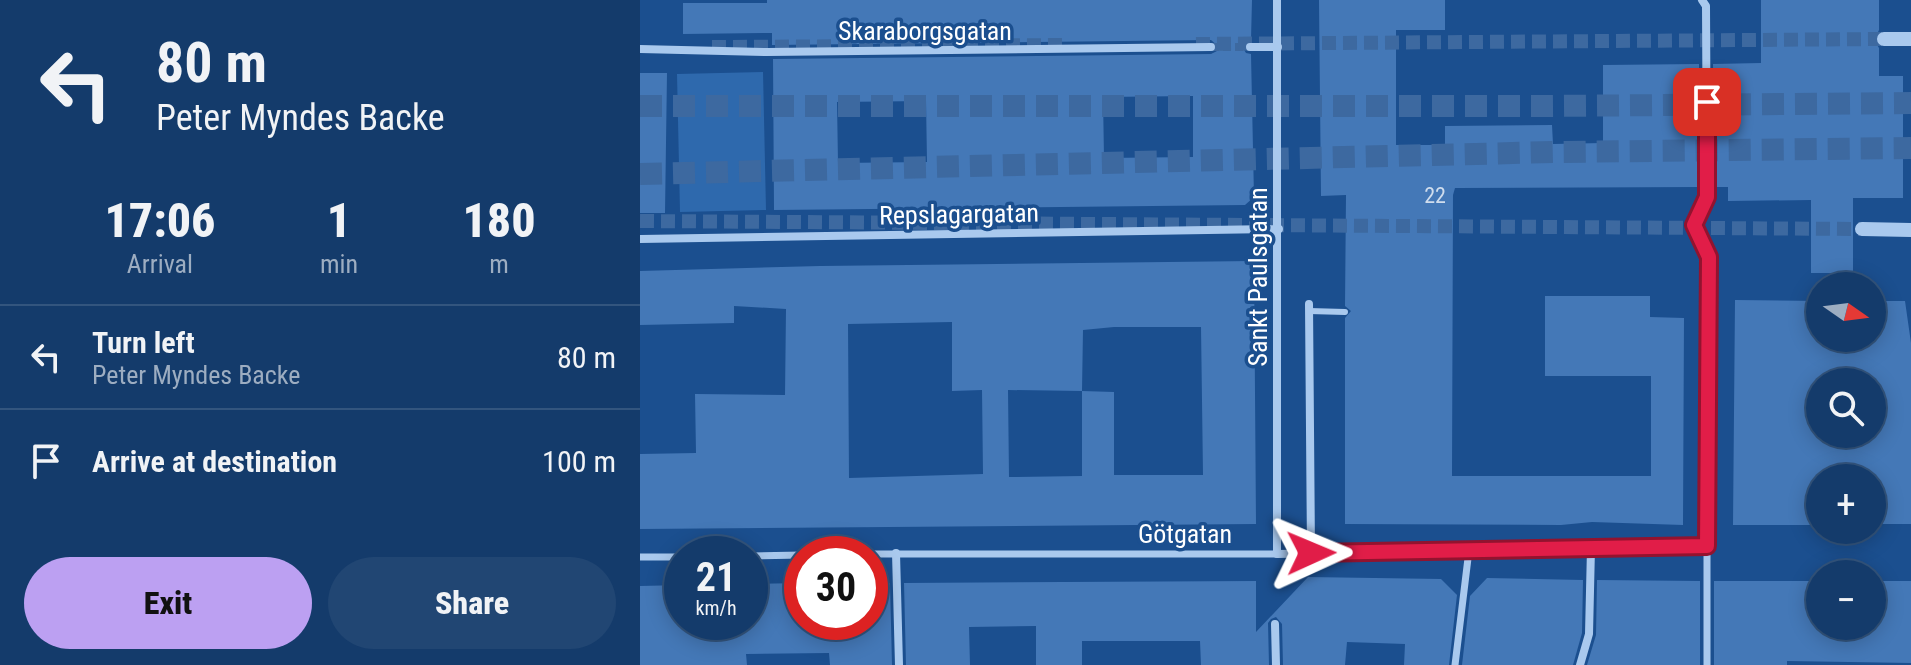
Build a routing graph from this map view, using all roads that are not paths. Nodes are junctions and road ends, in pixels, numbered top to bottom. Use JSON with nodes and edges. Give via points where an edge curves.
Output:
{"nodes":[{"id":1,"x":1277,"y":0,"type":"edge"},
{"id":2,"x":1702,"y":0,"type":"edge"},
{"id":3,"x":1884,"y":39,"type":"tunnel mouth"},
{"id":4,"x":1911,"y":39,"type":"edge"},
{"id":5,"x":1211,"y":47,"type":"tunnel mouth"},
{"id":6,"x":1250,"y":47,"type":"tunnel mouth"},
{"id":7,"x":1278,"y":47,"type":"junction"},
{"id":8,"x":640,"y":49,"type":"edge"},
{"id":9,"x":1279,"y":229,"type":"junction"},
{"id":10,"x":1862,"y":229,"type":"tunnel mouth"},
{"id":11,"x":1911,"y":230,"type":"edge"},
{"id":12,"x":640,"y":239,"type":"edge"},
{"id":13,"x":1309,"y":307,"type":"joint"},
{"id":14,"x":1345,"y":312,"type":"dead end"},
{"id":15,"x":1707,"y":546,"type":"junction"},
{"id":16,"x":1591,"y":548,"type":"junction"},
{"id":17,"x":1469,"y":550,"type":"junction"},
{"id":18,"x":888,"y":553,"type":"edge"},
{"id":19,"x":896,"y":553,"type":"junction"},
{"id":20,"x":1311,"y":553,"type":"junction"},
{"id":21,"x":1277,"y":554,"type":"junction"},
{"id":22,"x":640,"y":557,"type":"edge"},
{"id":23,"x":664,"y":557,"type":"edge"},
{"id":24,"x":1275,"y":624,"type":"dead end"},
{"id":25,"x":899,"y":665,"type":"edge"},
{"id":26,"x":1276,"y":665,"type":"edge"},
{"id":27,"x":1455,"y":665,"type":"edge"},
{"id":28,"x":1580,"y":665,"type":"edge"},
{"id":29,"x":1707,"y":665,"type":"edge"}],
"edges":[{"from":1,"to":7,"type":"street","name":"Sankt Paulsgatan"},
{"from":2,"to":15,"type":"street","via":[[1707,197],[1694,225],[1709,257]]},
{"from":3,"to":4,"type":"street"},
{"from":5,"to":8,"type":"street","name":"Skaraborgsgatan"},
{"from":6,"to":7,"type":"street"},
{"from":7,"to":9,"type":"street","name":"Sankt Paulsgatan"},
{"from":9,"to":12,"type":"street","name":"Repslagargatan"},
{"from":9,"to":21,"type":"street","name":"Sankt Paulsgatan"},
{"from":10,"to":11,"type":"street"},
{"from":13,"to":14,"type":"lane"},
{"from":13,"to":20,"type":"street","name":"Sankt Paulsgatan"},
{"from":15,"to":16,"type":"street","name":"Götgatan"},
{"from":15,"to":29,"type":"street"},
{"from":16,"to":17,"type":"street","name":"Götgatan"},
{"from":16,"to":28,"type":"street","via":[[1589,634]]},
{"from":17,"to":20,"type":"street","name":"Götgatan"},
{"from":17,"to":27,"type":"street"},
{"from":18,"to":19,"type":"street","name":"Götgatan"},
{"from":19,"to":21,"type":"street","name":"Götgatan"},
{"from":19,"to":25,"type":"street"},
{"from":20,"to":21,"type":"street","name":"Götgatan"},
{"from":22,"to":23,"type":"street"},
{"from":24,"to":26,"type":"street"}]}
